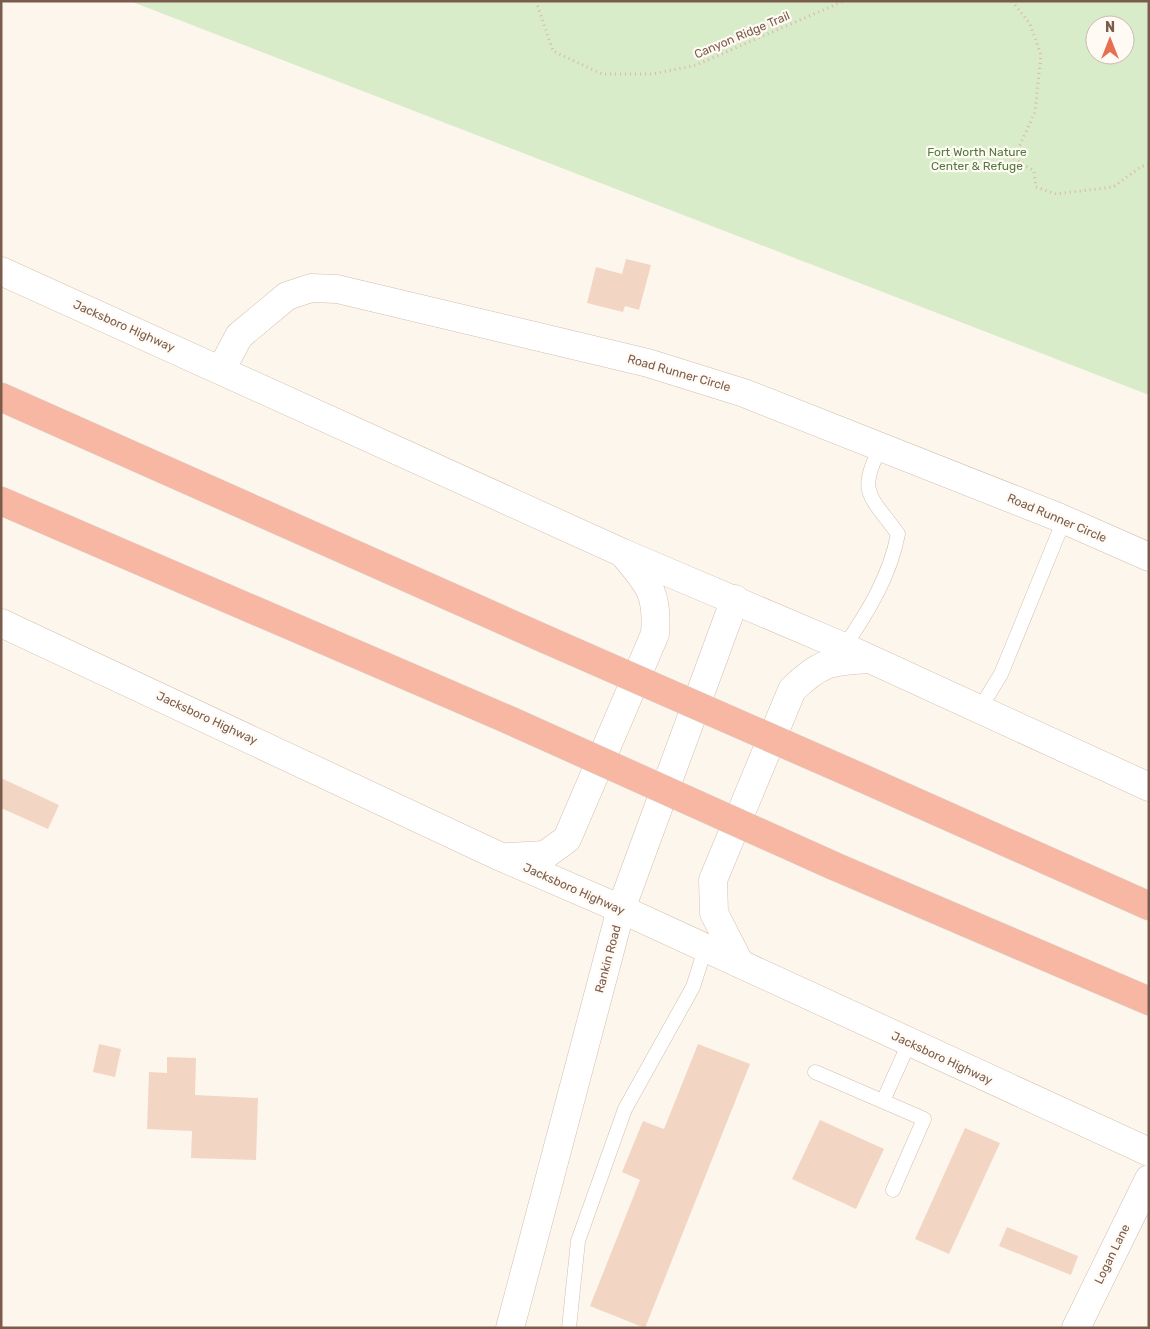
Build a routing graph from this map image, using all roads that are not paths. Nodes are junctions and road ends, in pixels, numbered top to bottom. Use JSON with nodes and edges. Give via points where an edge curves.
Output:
{"nodes":[{"id":1,"x":1,"y":271,"type":"edge"},
{"id":2,"x":220,"y":370,"type":"junction"},
{"id":3,"x":1,"y":397,"type":"edge"},
{"id":4,"x":882,"y":447,"type":"junction"},
{"id":5,"x":1,"y":501,"type":"edge"},
{"id":6,"x":1064,"y":520,"type":"junction"},
{"id":7,"x":623,"y":553,"type":"junction"},
{"id":8,"x":1149,"y":557,"type":"edge"},
{"id":9,"x":735,"y":599,"type":"junction"},
{"id":10,"x":1,"y":623,"type":"edge"},
{"id":11,"x":844,"y":648,"type":"junction"},
{"id":12,"x":869,"y":659,"type":"junction"},
{"id":13,"x":979,"y":710,"type":"junction"},
{"id":14,"x":1149,"y":787,"type":"edge"},
{"id":15,"x":502,"y":857,"type":"junction"},
{"id":16,"x":1149,"y":906,"type":"edge"},
{"id":17,"x":621,"y":909,"type":"junction"},
{"id":18,"x":706,"y":949,"type":"junction"},
{"id":19,"x":740,"y":964,"type":"junction"},
{"id":20,"x":1149,"y":1001,"type":"edge"},
{"id":21,"x":909,"y":1043,"type":"junction"},
{"id":22,"x":815,"y":1072,"type":"dead end"},
{"id":23,"x":883,"y":1101,"type":"junction"},
{"id":24,"x":1149,"y":1152,"type":"edge"},
{"id":25,"x":1149,"y":1179,"type":"edge"},
{"id":26,"x":893,"y":1190,"type":"dead end"},
{"id":27,"x":510,"y":1328,"type":"edge"},
{"id":28,"x":570,"y":1328,"type":"edge"},
{"id":29,"x":1076,"y":1328,"type":"edge"}],
"edges":[{"from":1,"to":2,"type":"main road","name":"Jacksboro Highway"},
{"from":2,"to":4,"type":"main road","name":"Road Runner Circle","via":[[239,336],[287,296],[312,288],[337,289],[648,363],[744,393]]},
{"from":2,"to":7,"type":"main road","name":"Jacksboro Highway"},
{"from":3,"to":16,"type":"highway","bridge":true},
{"from":4,"to":6,"type":"main road","name":"Road Runner Circle"},
{"from":4,"to":11,"type":"lane","via":[[872,463],[868,481],[871,499],[898,534],[894,555],[875,597]]},
{"from":5,"to":20,"type":"highway","bridge":true},
{"from":6,"to":8,"type":"main road","name":"Road Runner Circle"},
{"from":6,"to":13,"type":"lane","via":[[1002,674]]},
{"from":7,"to":9,"type":"main road","name":"Jacksboro Highway"},
{"from":7,"to":15,"type":"main road","via":[[649,584],[657,611],[655,634],[567,839],[544,856]]},
{"from":9,"to":11,"type":"main road","name":"Jacksboro Highway"},
{"from":9,"to":17,"type":"main road","name":"Rankin Road"},
{"from":10,"to":15,"type":"main road","name":"Jacksboro Highway"},
{"from":11,"to":12,"type":"main road","name":"Jacksboro Highway"},
{"from":12,"to":13,"type":"main road","name":"Jacksboro Highway"},
{"from":12,"to":19,"type":"main road","via":[[834,661],[810,672],[792,690],[713,880],[714,913]]},
{"from":13,"to":14,"type":"main road","name":"Jacksboro Highway"},
{"from":15,"to":17,"type":"main road","name":"Jacksboro Highway"},
{"from":17,"to":18,"type":"main road","name":"Jacksboro Highway"},
{"from":17,"to":27,"type":"main road","name":"Rankin Road"},
{"from":18,"to":19,"type":"main road","name":"Jacksboro Highway"},
{"from":18,"to":28,"type":"lane","via":[[693,987],[625,1109],[578,1241]]},
{"from":19,"to":21,"type":"main road","name":"Jacksboro Highway"},
{"from":21,"to":23,"type":"lane"},
{"from":21,"to":24,"type":"main road","name":"Jacksboro Highway"},
{"from":22,"to":23,"type":"lane"},
{"from":23,"to":26,"type":"lane","via":[[924,1119]]},
{"from":25,"to":29,"type":"main road","name":"Logan Lane"}]}
